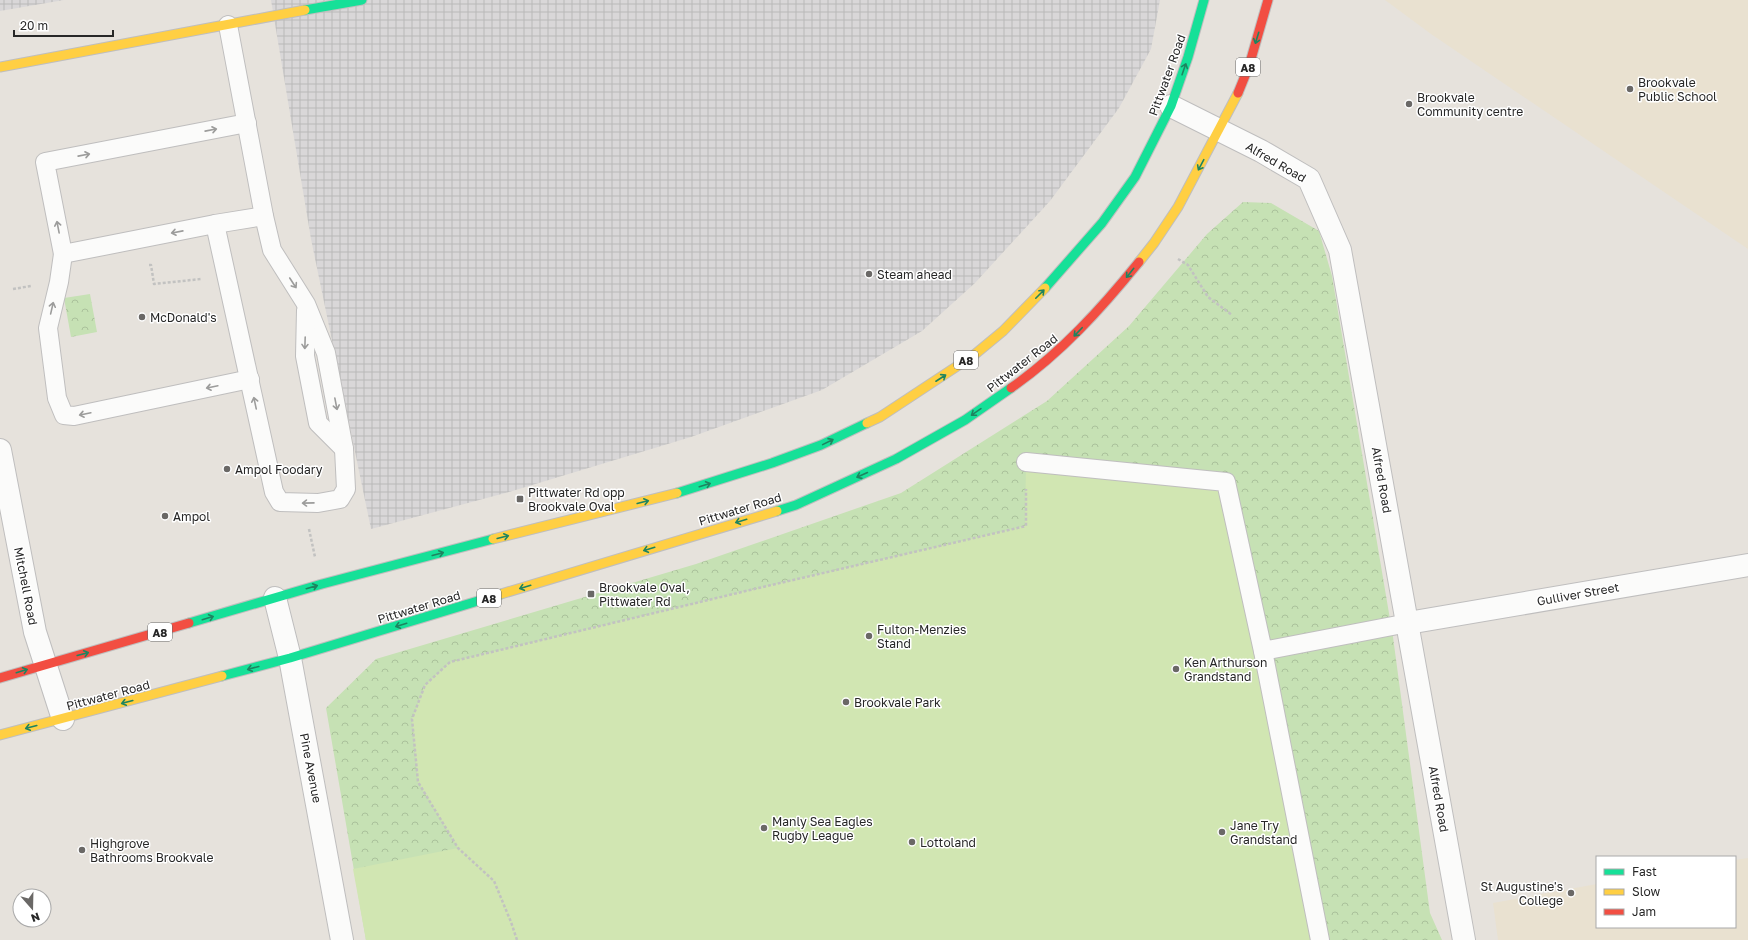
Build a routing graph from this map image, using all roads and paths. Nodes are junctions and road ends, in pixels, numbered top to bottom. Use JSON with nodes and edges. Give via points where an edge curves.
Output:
{"nodes":[{"id":1,"x":362,"y":0,"type":"edge"},
{"id":2,"x":1204,"y":0,"type":"edge"},
{"id":3,"x":1268,"y":0,"type":"edge"},
{"id":4,"x":228,"y":25,"type":"junction"},
{"id":5,"x":0,"y":67,"type":"edge"},
{"id":6,"x":1171,"y":106,"type":"junction"},
{"id":7,"x":247,"y":123,"type":"junction"},
{"id":8,"x":1219,"y":131,"type":"junction"},
{"id":9,"x":264,"y":216,"type":"junction"},
{"id":10,"x":215,"y":224,"type":"junction"},
{"id":11,"x":1154,"y":243,"type":"junction"},
{"id":12,"x":63,"y":254,"type":"junction"},
{"id":13,"x":143,"y":266,"type":"dead end"},
{"id":14,"x":227,"y":279,"type":"junction"},
{"id":15,"x":59,"y":282,"type":"junction"},
{"id":16,"x":13,"y":290,"type":"dead end"},
{"id":17,"x":1232,"y":316,"type":"dead end"},
{"id":18,"x":250,"y":379,"type":"junction"},
{"id":19,"x":0,"y":450,"type":"edge"},
{"id":20,"x":1026,"y":462,"type":"joint"},
{"id":21,"x":304,"y":503,"type":"junction"},
{"id":22,"x":315,"y":558,"type":"dead end"},
{"id":23,"x":1748,"y":565,"type":"edge"},
{"id":24,"x":275,"y":598,"type":"junction"},
{"id":25,"x":1408,"y":623,"type":"junction"},
{"id":26,"x":1263,"y":651,"type":"junction"},
{"id":27,"x":290,"y":658,"type":"junction"},
{"id":28,"x":45,"y":664,"type":"junction"},
{"id":29,"x":0,"y":678,"type":"edge"},
{"id":30,"x":62,"y":719,"type":"junction"},
{"id":31,"x":0,"y":736,"type":"edge"},
{"id":32,"x":342,"y":940,"type":"edge"},
{"id":33,"x":517,"y":940,"type":"edge"},
{"id":34,"x":1320,"y":940,"type":"edge"},
{"id":35,"x":1464,"y":940,"type":"edge"}],
"edges":[{"from":1,"to":4,"type":"main road"},
{"from":6,"to":2,"type":"main road","name":"Pittwater Road","number":"A8","one_way":true},
{"from":3,"to":8,"type":"main road","name":"Pittwater Road","number":"A8","one_way":true,"via":[[1235,101]]},
{"from":4,"to":5,"type":"main road"},
{"from":4,"to":7,"type":"lane"},
{"from":6,"to":8,"type":"street","name":"Alfred Road"},
{"from":24,"to":6,"type":"main road","name":"Pittwater Road","number":"A8","one_way":true,"via":[[465,546],[668,496],[772,464],[880,417],[974,355],[1003,331],[1054,279],[1102,223],[1135,177]]},
{"from":7,"to":9,"type":"lane"},
{"from":12,"to":7,"type":"lane","one_way":true,"via":[[45,162]]},
{"from":8,"to":11,"type":"main road","name":"Pittwater Road","number":"A8","one_way":true,"via":[[1178,207]]},
{"from":8,"to":25,"type":"street","name":"Alfred Road","via":[[1261,151],[1309,179],[1340,250]]},
{"from":9,"to":10,"type":"lane"},
{"from":9,"to":21,"type":"lane","one_way":true,"via":[[272,250],[306,304],[326,353],[344,449],[346,489],[340,499]]},
{"from":10,"to":12,"type":"lane","one_way":true},
{"from":10,"to":14,"type":"lane"},
{"from":11,"to":17,"type":"path","via":[[1188,265],[1208,297]]},
{"from":11,"to":27,"type":"main road","name":"Pittwater Road","number":"A8","one_way":true,"via":[[1105,304],[1067,343],[1028,376],[965,420],[896,460],[796,504]]},
{"from":12,"to":15,"type":"lane"},
{"from":13,"to":14,"type":"path","via":[[151,265],[154,284],[158,285],[207,278]]},
{"from":14,"to":18,"type":"lane"},
{"from":15,"to":16,"type":"path"},
{"from":18,"to":15,"type":"lane","one_way":true,"via":[[74,416],[64,415],[57,398],[48,328]]},
{"from":21,"to":18,"type":"lane","one_way":true,"via":[[280,502],[274,492]]},
{"from":19,"to":28,"type":"street","name":"Mitchell Road","via":[[33,621]]},
{"from":20,"to":26,"type":"lane","via":[[1226,482]]},
{"from":20,"to":33,"type":"path","via":[[1026,526],[450,662],[430,680],[425,685],[412,719],[418,782],[458,848],[494,881]]},
{"from":21,"to":22,"type":"path"},
{"from":23,"to":25,"type":"street","name":"Gulliver Street"},
{"from":24,"to":27,"type":"street","name":"Pine Avenue"},
{"from":28,"to":24,"type":"main road","name":"Pittwater Road","number":"A8","one_way":true},
{"from":25,"to":26,"type":"lane"},
{"from":25,"to":35,"type":"street","name":"Alfred Road"},
{"from":26,"to":34,"type":"lane"},
{"from":27,"to":30,"type":"main road","name":"Pittwater Road","number":"A8","one_way":true},
{"from":27,"to":32,"type":"street","name":"Pine Avenue"},
{"from":29,"to":28,"type":"main road","name":"Pittwater Road","number":"A8","one_way":true},
{"from":28,"to":30,"type":"street","name":"Mitchell Road"},
{"from":30,"to":31,"type":"main road","name":"Pittwater Road","number":"A8","one_way":true}]}
